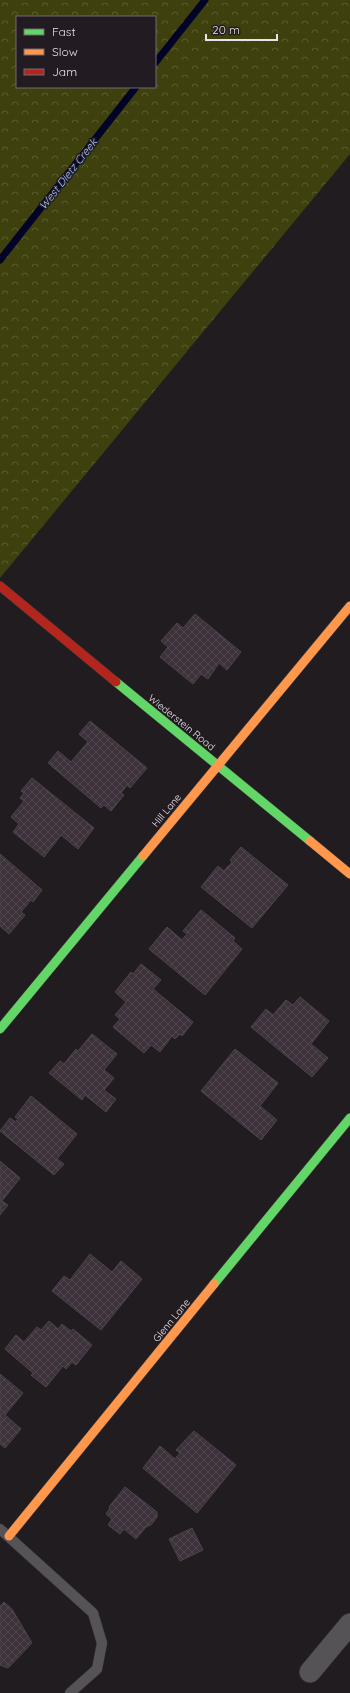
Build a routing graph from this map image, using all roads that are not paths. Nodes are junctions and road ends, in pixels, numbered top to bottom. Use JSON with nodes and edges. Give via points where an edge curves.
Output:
{"nodes":[{"id":1,"x":0,"y":586,"type":"edge"},
{"id":2,"x":350,"y":606,"type":"edge"},
{"id":3,"x":218,"y":765,"type":"junction"},
{"id":4,"x":350,"y":874,"type":"edge"},
{"id":5,"x":0,"y":1029,"type":"edge"},
{"id":6,"x":350,"y":1118,"type":"edge"},
{"id":7,"x":0,"y":1530,"type":"edge"},
{"id":8,"x":9,"y":1536,"type":"junction"},
{"id":9,"x":350,"y":1624,"type":"edge"},
{"id":10,"x":310,"y":1672,"type":"dead end"},
{"id":11,"x":70,"y":1693,"type":"edge"}],
"edges":[{"from":1,"to":3,"type":"street","name":"Wiederstein Road"},
{"from":2,"to":3,"type":"street","name":"Hill Lane"},
{"from":3,"to":4,"type":"street","name":"Wiederstein Road"},
{"from":3,"to":5,"type":"street","name":"Hill Lane"},
{"from":6,"to":8,"type":"street","name":"Glenn Lane"},
{"from":7,"to":8,"type":"lane"},
{"from":8,"to":11,"type":"lane","via":[[93,1613],[102,1642],[97,1668]]},
{"from":9,"to":10,"type":"street"}]}
